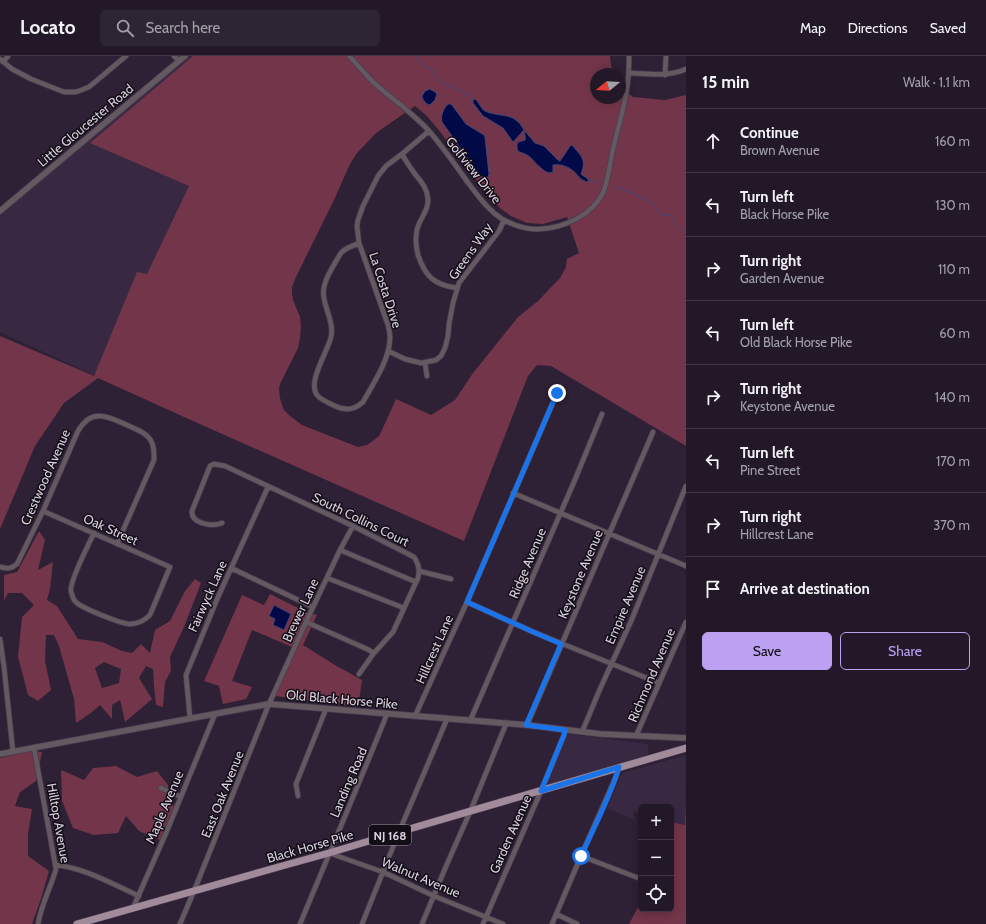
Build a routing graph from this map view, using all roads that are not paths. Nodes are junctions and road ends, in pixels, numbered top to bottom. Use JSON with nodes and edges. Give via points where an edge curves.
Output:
{"nodes":[{"id":1,"x":8,"y":56,"type":"edge"},
{"id":2,"x":174,"y":56,"type":"edge"},
{"id":3,"x":185,"y":56,"type":"edge"},
{"id":4,"x":349,"y":56,"type":"edge"},
{"id":5,"x":629,"y":56,"type":"edge"},
{"id":6,"x":666,"y":56,"type":"edge"},
{"id":7,"x":123,"y":57,"type":"edge"},
{"id":8,"x":1,"y":60,"type":"edge"},
{"id":9,"x":179,"y":61,"type":"junction"},
{"id":10,"x":686,"y":69,"type":"edge"},
{"id":11,"x":629,"y":73,"type":"junction"},
{"id":12,"x":665,"y":75,"type":"junction"},
{"id":13,"x":429,"y":131,"type":"junction"},
{"id":14,"x":402,"y":154,"type":"junction"},
{"id":15,"x":0,"y":211,"type":"edge"},
{"id":16,"x":504,"y":220,"type":"junction"},
{"id":17,"x":360,"y":243,"type":"junction"},
{"id":18,"x":457,"y":288,"type":"junction"},
{"id":19,"x":388,"y":352,"type":"junction"},
{"id":20,"x":425,"y":363,"type":"junction"},
{"id":21,"x":427,"y":376,"type":"dead end"},
{"id":22,"x":557,"y":393,"type":"dead end"},
{"id":23,"x":602,"y":414,"type":"dead end"},
{"id":24,"x":653,"y":432,"type":"dead end"},
{"id":25,"x":686,"y":486,"type":"edge"},
{"id":26,"x":268,"y":487,"type":"junction"},
{"id":27,"x":513,"y":493,"type":"junction"},
{"id":28,"x":43,"y":511,"type":"junction"},
{"id":29,"x":561,"y":512,"type":"junction"},
{"id":30,"x":222,"y":523,"type":"dead end"},
{"id":31,"x":353,"y":526,"type":"junction"},
{"id":32,"x":94,"y":533,"type":"junction"},
{"id":33,"x":609,"y":533,"type":"junction"},
{"id":34,"x":117,"y":544,"type":"junction"},
{"id":35,"x":340,"y":550,"type":"junction"},
{"id":36,"x":658,"y":554,"type":"junction"},
{"id":37,"x":686,"y":566,"type":"edge"},
{"id":38,"x":0,"y":567,"type":"edge"},
{"id":39,"x":231,"y":568,"type":"junction"},
{"id":40,"x":419,"y":571,"type":"junction"},
{"id":41,"x":327,"y":578,"type":"junction"},
{"id":42,"x":451,"y":580,"type":"dead end"},
{"id":43,"x":416,"y":582,"type":"junction"},
{"id":44,"x":467,"y":602,"type":"junction"},
{"id":45,"x":313,"y":607,"type":"junction"},
{"id":46,"x":404,"y":608,"type":"junction"},
{"id":47,"x":306,"y":622,"type":"junction"},
{"id":48,"x":686,"y":622,"type":"edge"},
{"id":49,"x":514,"y":623,"type":"junction"},
{"id":50,"x":0,"y":639,"type":"edge"},
{"id":51,"x":561,"y":644,"type":"junction"},
{"id":52,"x":374,"y":653,"type":"junction"},
{"id":53,"x":611,"y":664,"type":"junction"},
{"id":54,"x":359,"y":674,"type":"dead end"},
{"id":55,"x":659,"y":684,"type":"junction"},
{"id":56,"x":269,"y":704,"type":"junction"},
{"id":57,"x":326,"y":708,"type":"junction"},
{"id":58,"x":215,"y":714,"type":"junction"},
{"id":59,"x":387,"y":714,"type":"junction"},
{"id":60,"x":415,"y":716,"type":"junction"},
{"id":61,"x":190,"y":718,"type":"junction"},
{"id":62,"x":448,"y":719,"type":"junction"},
{"id":63,"x":470,"y":721,"type":"junction"},
{"id":64,"x":506,"y":724,"type":"junction"},
{"id":65,"x":526,"y":725,"type":"junction"},
{"id":66,"x":565,"y":730,"type":"junction"},
{"id":67,"x":582,"y":732,"type":"junction"},
{"id":68,"x":636,"y":736,"type":"junction"},
{"id":69,"x":686,"y":738,"type":"edge"},
{"id":70,"x":34,"y":748,"type":"junction"},
{"id":71,"x":686,"y":748,"type":"edge"},
{"id":72,"x":13,"y":752,"type":"junction"},
{"id":73,"x":0,"y":754,"type":"edge"},
{"id":74,"x":619,"y":767,"type":"junction"},
{"id":75,"x":161,"y":788,"type":"dead end"},
{"id":76,"x":541,"y":791,"type":"junction"},
{"id":77,"x":298,"y":796,"type":"dead end"},
{"id":78,"x":180,"y":797,"type":"junction"},
{"id":79,"x":470,"y":812,"type":"junction"},
{"id":80,"x":399,"y":832,"type":"junction"},
{"id":81,"x":329,"y":853,"type":"junction"},
{"id":82,"x":581,"y":856,"type":"junction"},
{"id":83,"x":56,"y":865,"type":"junction"},
{"id":84,"x":383,"y":872,"type":"junction"},
{"id":85,"x":638,"y":878,"type":"edge"},
{"id":86,"x":194,"y":891,"type":"junction"},
{"id":87,"x":138,"y":896,"type":"junction"},
{"id":88,"x":434,"y":896,"type":"junction"},
{"id":89,"x":133,"y":908,"type":"junction"},
{"id":90,"x":556,"y":914,"type":"junction"},
{"id":91,"x":486,"y":917,"type":"junction"},
{"id":92,"x":38,"y":924,"type":"edge"},
{"id":93,"x":78,"y":924,"type":"edge"},
{"id":94,"x":180,"y":924,"type":"edge"},
{"id":95,"x":300,"y":924,"type":"edge"},
{"id":96,"x":362,"y":924,"type":"edge"},
{"id":97,"x":422,"y":924,"type":"edge"},
{"id":98,"x":483,"y":924,"type":"edge"},
{"id":99,"x":503,"y":924,"type":"edge"},
{"id":100,"x":552,"y":924,"type":"edge"},
{"id":101,"x":577,"y":924,"type":"edge"}],
"edges":[{"from":1,"to":8,"type":"street"},
{"from":2,"to":9,"type":"street"},
{"from":3,"to":9,"type":"street","name":"Little Gloucester Road"},
{"from":4,"to":13,"type":"street","name":"Golfview Drive","via":[[372,81]]},
{"from":5,"to":11,"type":"street","name":"Golfview Drive"},
{"from":6,"to":12,"type":"street"},
{"from":7,"to":8,"type":"street","via":[[89,87],[76,92],[64,92],[46,86],[12,69]]},
{"from":9,"to":15,"type":"street","name":"Little Gloucester Road"},
{"from":10,"to":12,"type":"street"},
{"from":11,"to":12,"type":"street"},
{"from":11,"to":16,"type":"street","name":"Golfview Drive","via":[[607,178],[596,203],[579,218],[551,228],[524,228]]},
{"from":13,"to":14,"type":"street","name":"La Costa Drive"},
{"from":13,"to":16,"type":"street","name":"Golfview Drive","via":[[482,200]]},
{"from":14,"to":17,"type":"street","name":"La Costa Drive","via":[[378,176],[363,206],[357,226]]},
{"from":14,"to":18,"type":"street","via":[[427,191],[428,203],[416,239],[420,261],[428,276]]},
{"from":16,"to":18,"type":"street","name":"Greens Way","via":[[499,231]]},
{"from":17,"to":19,"type":"street","name":"La Costa Drive","via":[[388,325]]},
{"from":17,"to":19,"type":"street","name":"La Costa Drive","via":[[341,253],[324,288],[323,296],[332,330],[314,383],[316,394],[342,409],[350,410],[359,406],[381,370]]},
{"from":18,"to":20,"type":"street","name":"Greens Way","via":[[445,348],[436,360]]},
{"from":19,"to":20,"type":"street","via":[[405,360]]},
{"from":20,"to":21,"type":"street"},
{"from":22,"to":27,"type":"street","name":"Hillcrest Lane"},
{"from":23,"to":29,"type":"street","name":"Ridge Avenue"},
{"from":24,"to":33,"type":"street","name":"Keystone Avenue"},
{"from":25,"to":36,"type":"street","name":"Empire Avenue"},
{"from":26,"to":30,"type":"street","name":"South Collins Court","via":[[225,466],[210,466],[192,516],[200,522],[214,525]]},
{"from":26,"to":31,"type":"street","name":"South Collins Court"},
{"from":26,"to":39,"type":"street","name":"Fairwyck Lane"},
{"from":27,"to":29,"type":"street"},
{"from":27,"to":44,"type":"street","name":"Hillcrest Lane"},
{"from":28,"to":32,"type":"street","name":"Oak Street"},
{"from":28,"to":34,"type":"street","name":"Crestwood Avenue","via":[[83,423],[90,418],[107,416],[144,433],[154,447],[154,460]]},
{"from":28,"to":38,"type":"street","name":"Crestwood Avenue","via":[[17,564],[9,568]]},
{"from":29,"to":33,"type":"street"},
{"from":29,"to":49,"type":"street","name":"Ridge Avenue"},
{"from":31,"to":35,"type":"street","name":"Brewer Lane"},
{"from":31,"to":40,"type":"street","name":"South Collins Court","via":[[414,557]]},
{"from":32,"to":34,"type":"street","name":"Oak Street"},
{"from":32,"to":34,"type":"street","name":"Oak Street","via":[[70,589],[72,597],[82,607],[119,622],[138,623],[150,616],[170,567]]},
{"from":33,"to":36,"type":"street"},
{"from":33,"to":51,"type":"street","name":"Keystone Avenue"},
{"from":35,"to":41,"type":"street","name":"Brewer Lane"},
{"from":35,"to":43,"type":"street"},
{"from":36,"to":37,"type":"street"},
{"from":36,"to":53,"type":"street","name":"Empire Avenue","via":[[632,620]]},
{"from":39,"to":45,"type":"street"},
{"from":39,"to":61,"type":"street","name":"Fairwyck Lane","via":[[186,675]]},
{"from":40,"to":42,"type":"street"},
{"from":40,"to":43,"type":"street"},
{"from":41,"to":45,"type":"street","name":"Brewer Lane"},
{"from":41,"to":46,"type":"street"},
{"from":43,"to":46,"type":"street"},
{"from":44,"to":49,"type":"street"},
{"from":44,"to":60,"type":"street","name":"Hillcrest Lane"},
{"from":45,"to":47,"type":"street","name":"Brewer Lane"},
{"from":46,"to":52,"type":"street","via":[[393,632]]},
{"from":47,"to":52,"type":"street"},
{"from":47,"to":56,"type":"street","name":"Brewer Lane"},
{"from":48,"to":55,"type":"street","name":"Richmond Avenue"},
{"from":49,"to":51,"type":"street"},
{"from":49,"to":63,"type":"street","name":"Ridge Avenue"},
{"from":50,"to":72,"type":"street"},
{"from":51,"to":53,"type":"street"},
{"from":51,"to":65,"type":"street","name":"Keystone Avenue"},
{"from":52,"to":54,"type":"street"},
{"from":53,"to":55,"type":"street"},
{"from":53,"to":67,"type":"street","name":"Empire Avenue"},
{"from":55,"to":68,"type":"street","name":"Richmond Avenue"},
{"from":56,"to":57,"type":"street","name":"Old Black Horse Pike"},
{"from":56,"to":58,"type":"street","name":"Old Black Horse Pike"},
{"from":56,"to":86,"type":"street","name":"East Oak Avenue"},
{"from":57,"to":59,"type":"street","name":"Old Black Horse Pike"},
{"from":57,"to":77,"type":"street","via":[[296,784]]},
{"from":58,"to":61,"type":"street","name":"Old Black Horse Pike"},
{"from":58,"to":78,"type":"street","name":"Maple Avenue"},
{"from":59,"to":60,"type":"street","name":"Old Black Horse Pike"},
{"from":59,"to":81,"type":"street","name":"Landing Road"},
{"from":60,"to":62,"type":"street","name":"Old Black Horse Pike"},
{"from":61,"to":70,"type":"street","name":"Old Black Horse Pike"},
{"from":62,"to":63,"type":"street","name":"Old Black Horse Pike"},
{"from":62,"to":80,"type":"street"},
{"from":63,"to":64,"type":"street","name":"Old Black Horse Pike"},
{"from":64,"to":65,"type":"street","name":"Old Black Horse Pike"},
{"from":64,"to":79,"type":"street"},
{"from":65,"to":66,"type":"street","name":"Old Black Horse Pike"},
{"from":66,"to":67,"type":"street","name":"Old Black Horse Pike"},
{"from":66,"to":76,"type":"street","name":"Garden Avenue"},
{"from":67,"to":68,"type":"street","name":"Old Black Horse Pike"},
{"from":68,"to":69,"type":"street","name":"Old Black Horse Pike"},
{"from":70,"to":72,"type":"street","name":"Old Black Horse Pike"},
{"from":70,"to":83,"type":"street","name":"Hilltop Avenue"},
{"from":71,"to":74,"type":"main road","name":"Black Horse Pike","number":"NJ 168"},
{"from":72,"to":73,"type":"street","name":"Old Black Horse Pike"},
{"from":74,"to":76,"type":"main road","name":"Black Horse Pike","number":"NJ 168"},
{"from":74,"to":82,"type":"street"},
{"from":75,"to":78,"type":"street"},
{"from":76,"to":79,"type":"main road","name":"Black Horse Pike","number":"NJ 168"},
{"from":76,"to":91,"type":"street","name":"Garden Avenue"},
{"from":78,"to":87,"type":"street","name":"Maple Avenue"},
{"from":79,"to":80,"type":"main road","name":"Black Horse Pike","number":"NJ 168"},
{"from":79,"to":88,"type":"street"},
{"from":80,"to":81,"type":"main road","name":"Black Horse Pike","number":"NJ 168"},
{"from":80,"to":84,"type":"street"},
{"from":81,"to":84,"type":"street","name":"Walnut Avenue"},
{"from":81,"to":86,"type":"main road","name":"Black Horse Pike","number":"NJ 168"},
{"from":81,"to":95,"type":"street","name":"Landing Road"},
{"from":82,"to":85,"type":"street"},
{"from":82,"to":90,"type":"street"},
{"from":83,"to":87,"type":"street","via":[[94,875]]},
{"from":83,"to":92,"type":"street","name":"Hilltop Avenue"},
{"from":84,"to":88,"type":"street","name":"Walnut Avenue"},
{"from":84,"to":96,"type":"street"},
{"from":86,"to":89,"type":"main road","name":"Black Horse Pike","number":"NJ 168"},
{"from":86,"to":94,"type":"street","name":"East Oak Avenue"},
{"from":87,"to":89,"type":"street","name":"Maple Avenue"},
{"from":88,"to":91,"type":"street","name":"Walnut Avenue"},
{"from":88,"to":97,"type":"street"},
{"from":89,"to":93,"type":"main road","name":"Black Horse Pike","number":"NJ 168"},
{"from":90,"to":100,"type":"street"},
{"from":90,"to":101,"type":"street"},
{"from":91,"to":98,"type":"street","name":"Garden Avenue"},
{"from":91,"to":99,"type":"street","name":"Walnut Avenue"}]}
